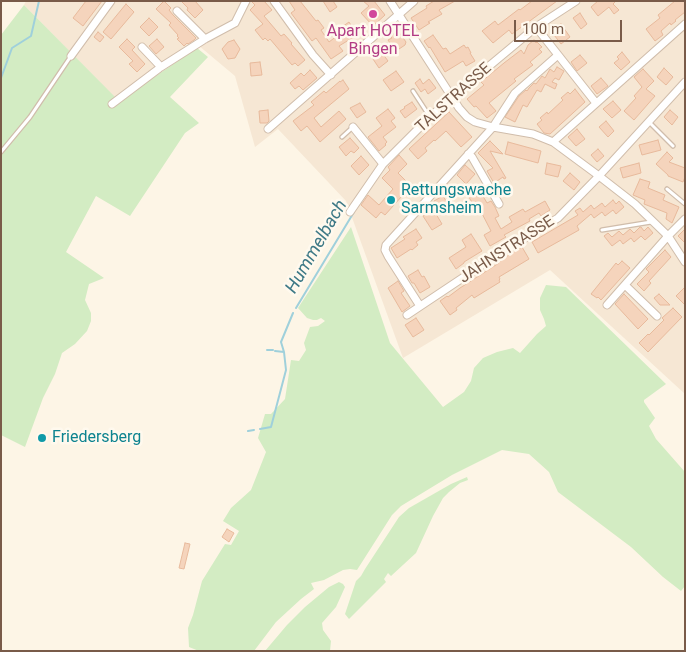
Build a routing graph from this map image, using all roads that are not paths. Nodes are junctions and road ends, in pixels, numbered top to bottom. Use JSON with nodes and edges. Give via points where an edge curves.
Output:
{"nodes":[{"id":1,"x":110,"y":1,"type":"edge"},
{"id":2,"x":246,"y":1,"type":"edge"},
{"id":3,"x":274,"y":1,"type":"edge"},
{"id":4,"x":390,"y":1,"type":"edge"},
{"id":5,"x":414,"y":1,"type":"edge"},
{"id":6,"x":576,"y":1,"type":"edge"},
{"id":7,"x":177,"y":11,"type":"dead end"},
{"id":8,"x":399,"y":15,"type":"junction"},
{"id":9,"x":685,"y":24,"type":"edge"},
{"id":10,"x":536,"y":27,"type":"junction"},
{"id":11,"x":205,"y":39,"type":"junction"},
{"id":12,"x":142,"y":47,"type":"dead end"},
{"id":13,"x":558,"y":55,"type":"junction"},
{"id":14,"x":71,"y":56,"type":"joint"},
{"id":15,"x":161,"y":68,"type":"junction"},
{"id":16,"x":331,"y":76,"type":"junction"},
{"id":17,"x":685,"y":82,"type":"edge"},
{"id":18,"x":413,"y":91,"type":"dead end"},
{"id":19,"x":452,"y":97,"type":"junction"},
{"id":20,"x":596,"y":103,"type":"junction"},
{"id":21,"x":112,"y":104,"type":"dead end"},
{"id":22,"x":430,"y":118,"type":"junction"},
{"id":23,"x":649,"y":121,"type":"junction"},
{"id":24,"x":353,"y":127,"type":"joint"},
{"id":25,"x":493,"y":127,"type":"junction"},
{"id":26,"x":268,"y":130,"type":"dead end"},
{"id":27,"x":342,"y":137,"type":"dead end"},
{"id":28,"x":553,"y":142,"type":"junction"},
{"id":29,"x":673,"y":146,"type":"dead end"},
{"id":30,"x":1,"y":152,"type":"edge"},
{"id":31,"x":468,"y":154,"type":"junction"},
{"id":32,"x":383,"y":164,"type":"junction"},
{"id":33,"x":599,"y":176,"type":"junction"},
{"id":34,"x":667,"y":189,"type":"dead end"},
{"id":35,"x":499,"y":204,"type":"dead end"},
{"id":36,"x":685,"y":204,"type":"edge"},
{"id":37,"x":350,"y":212,"type":"dead end"},
{"id":38,"x":685,"y":218,"type":"edge"},
{"id":39,"x":654,"y":221,"type":"junction"},
{"id":40,"x":602,"y":230,"type":"dead end"},
{"id":41,"x":668,"y":236,"type":"junction"},
{"id":42,"x":685,"y":262,"type":"edge"},
{"id":43,"x":625,"y":285,"type":"junction"},
{"id":44,"x":607,"y":305,"type":"dead end"},
{"id":45,"x":420,"y":306,"type":"junction"},
{"id":46,"x":407,"y":314,"type":"dead end"},
{"id":47,"x":657,"y":316,"type":"dead end"}],
"edges":[{"from":1,"to":14,"type":"street"},
{"from":2,"to":11,"type":"street","via":[[235,23]]},
{"from":3,"to":16,"type":"street"},
{"from":4,"to":8,"type":"street"},
{"from":5,"to":8,"type":"street"},
{"from":6,"to":10,"type":"street","name":"TALSTRASSE"},
{"from":7,"to":11,"type":"street"},
{"from":8,"to":16,"type":"street"},
{"from":8,"to":19,"type":"street"},
{"from":9,"to":20,"type":"street"},
{"from":10,"to":13,"type":"street"},
{"from":10,"to":19,"type":"street","name":"TALSTRASSE"},
{"from":11,"to":15,"type":"street"},
{"from":12,"to":15,"type":"street"},
{"from":13,"to":20,"type":"street"},
{"from":13,"to":25,"type":"street","via":[[515,94]]},
{"from":14,"to":30,"type":"lane","via":[[30,117]]},
{"from":15,"to":21,"type":"street"},
{"from":16,"to":26,"type":"street"},
{"from":17,"to":23,"type":"street","name":"JAHNSTRASSE"},
{"from":18,"to":22,"type":"lane"},
{"from":19,"to":22,"type":"street","name":"TALSTRASSE"},
{"from":19,"to":25,"type":"street","via":[[467,117]]},
{"from":20,"to":28,"type":"street"},
{"from":22,"to":32,"type":"street","name":"TALSTRASSE"},
{"from":23,"to":29,"type":"lane"},
{"from":23,"to":33,"type":"street","name":"JAHNSTRASSE"},
{"from":24,"to":27,"type":"lane"},
{"from":24,"to":32,"type":"street"},
{"from":25,"to":28,"type":"street","via":[[533,134]]},
{"from":25,"to":31,"type":"street"},
{"from":28,"to":33,"type":"street"},
{"from":31,"to":35,"type":"street"},
{"from":31,"to":45,"type":"street","via":[[386,245],[388,256]]},
{"from":32,"to":37,"type":"street","name":"TALSTRASSE"},
{"from":33,"to":39,"type":"street"},
{"from":33,"to":45,"type":"street","name":"JAHNSTRASSE","via":[[558,218]]},
{"from":34,"to":36,"type":"lane"},
{"from":38,"to":41,"type":"street"},
{"from":39,"to":40,"type":"lane"},
{"from":39,"to":41,"type":"street"},
{"from":41,"to":42,"type":"street"},
{"from":41,"to":43,"type":"street"},
{"from":43,"to":44,"type":"street"},
{"from":43,"to":47,"type":"street"},
{"from":45,"to":46,"type":"street","name":"JAHNSTRASSE"}]}
